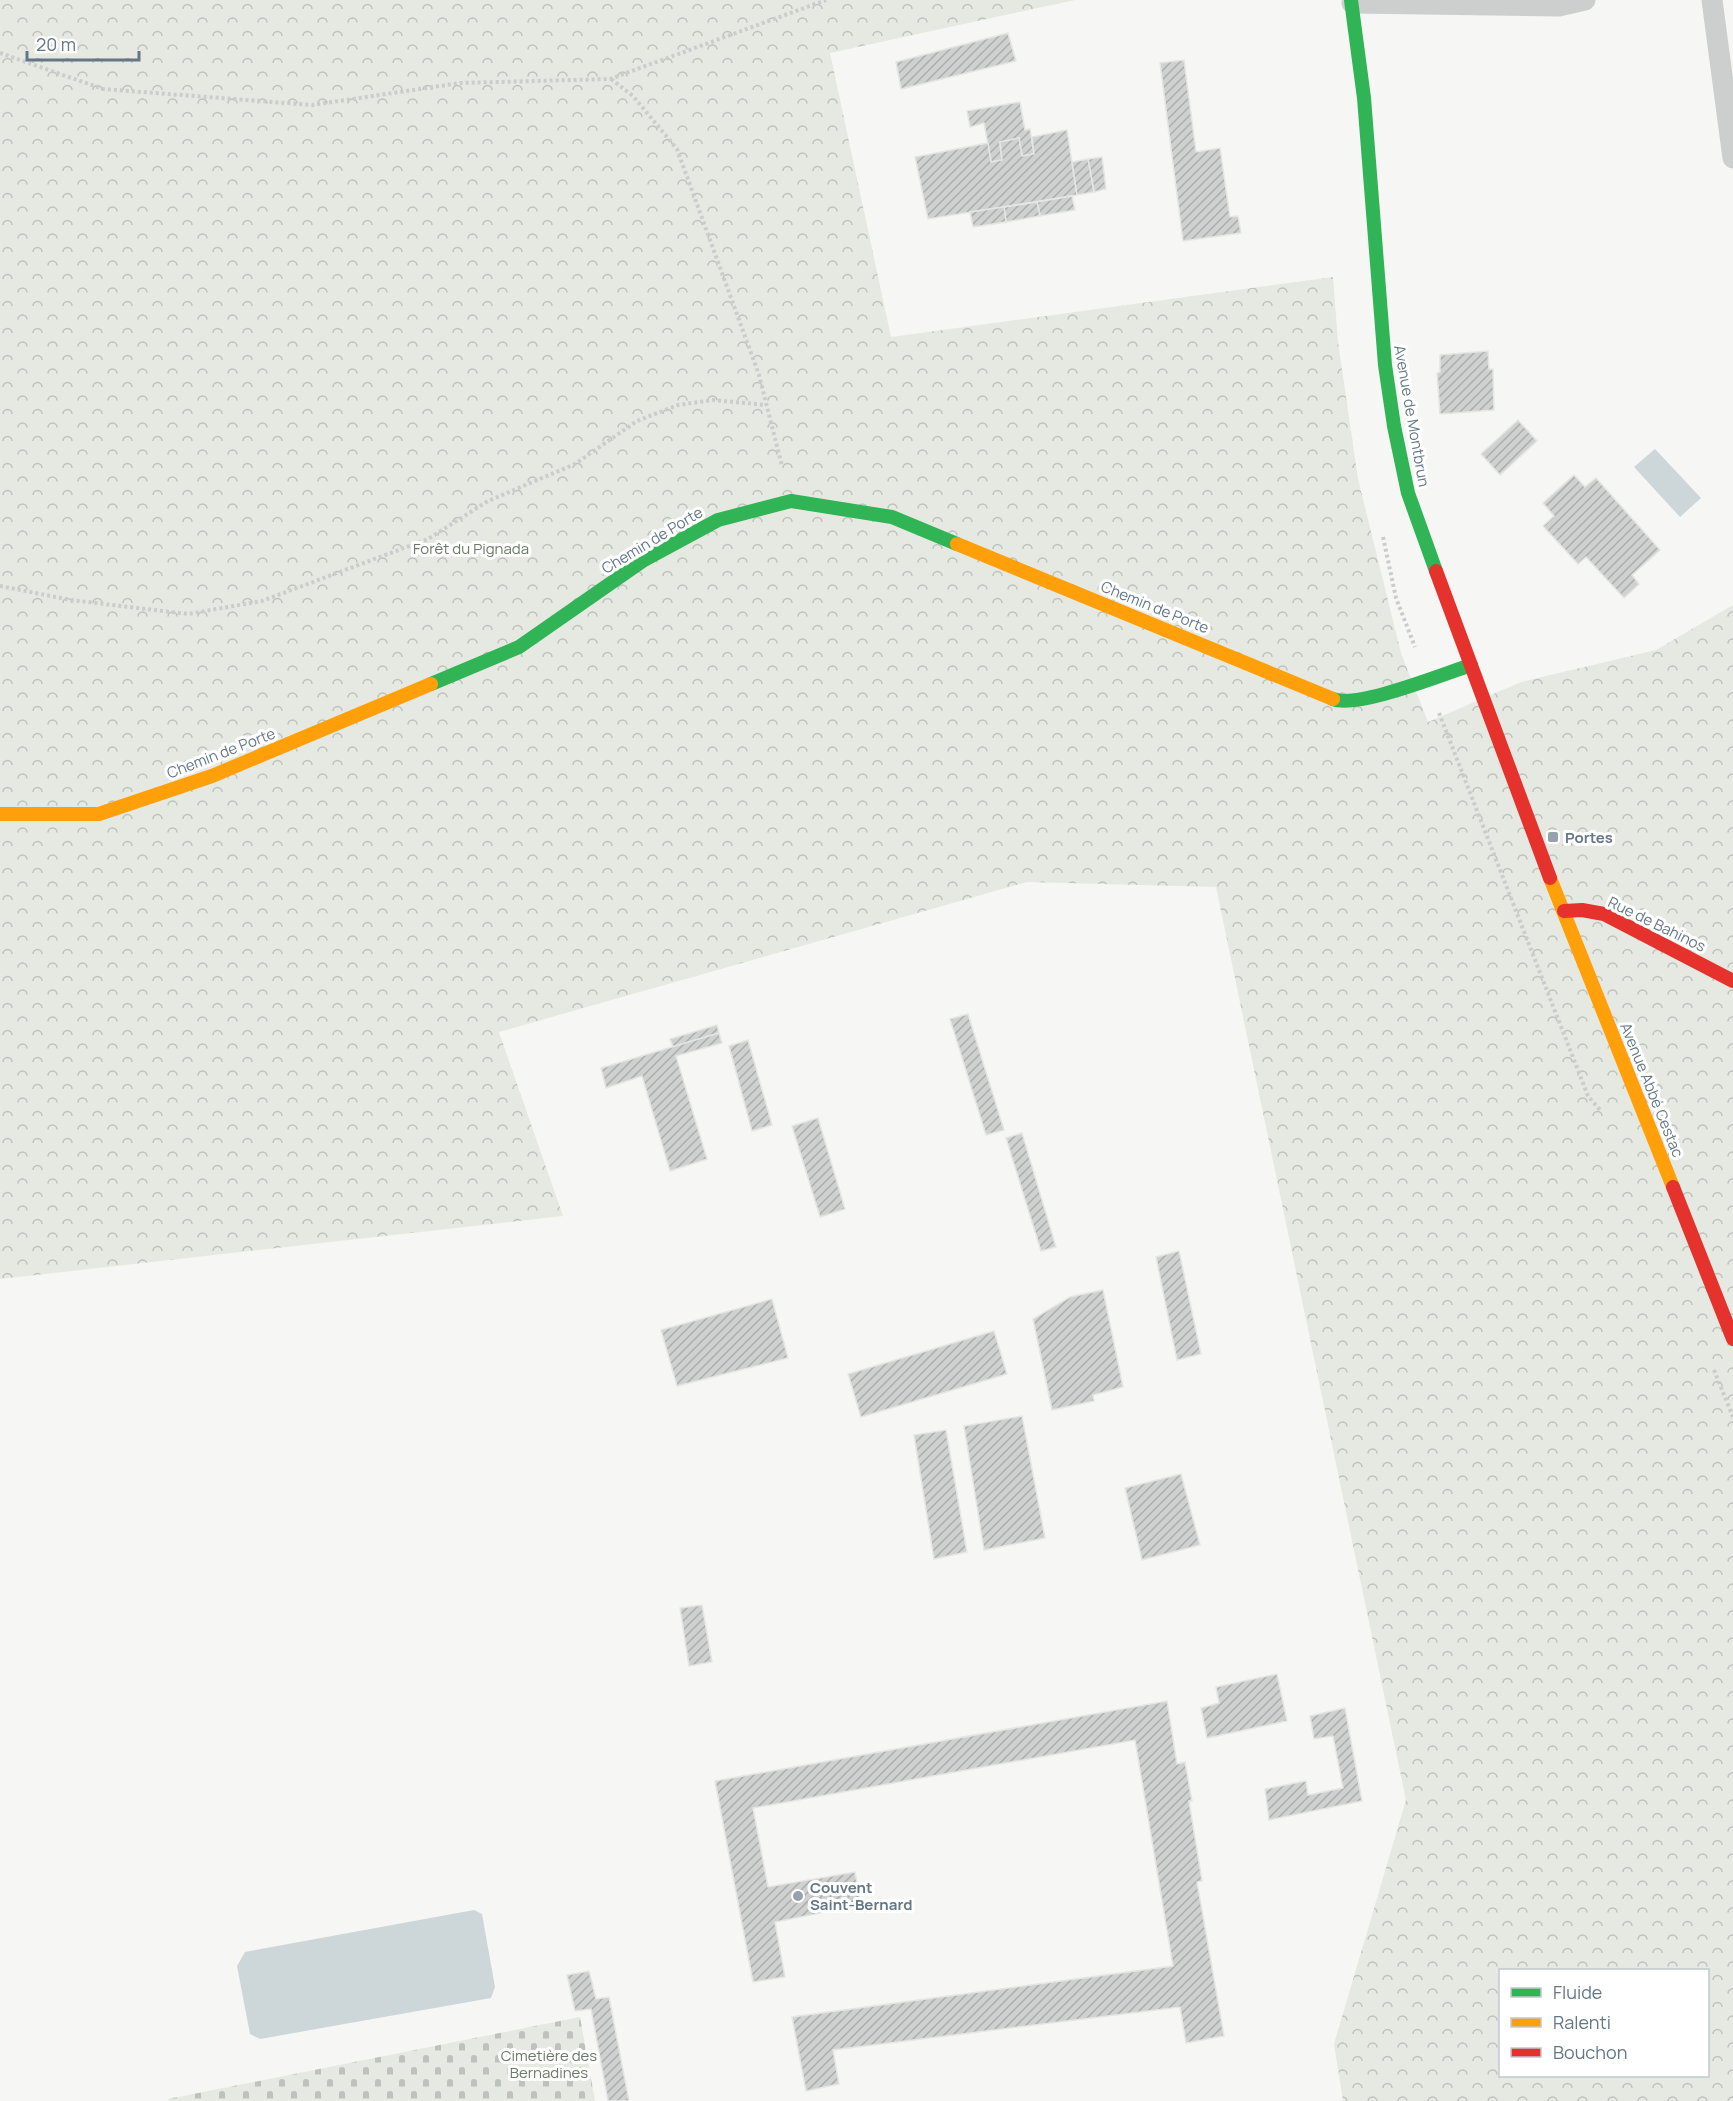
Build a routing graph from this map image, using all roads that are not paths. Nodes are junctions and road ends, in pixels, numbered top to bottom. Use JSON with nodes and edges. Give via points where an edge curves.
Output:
{"nodes":[{"id":1,"x":1585,"y":0,"type":"edge"},
{"id":2,"x":1712,"y":0,"type":"edge"},
{"id":3,"x":1351,"y":2,"type":"edge"},
{"id":4,"x":1733,"y":158,"type":"edge"},
{"id":5,"x":1471,"y":665,"type":"junction"},
{"id":6,"x":0,"y":814,"type":"edge"},
{"id":7,"x":1540,"y":852,"type":"joint"},
{"id":8,"x":1564,"y":911,"type":"junction"},
{"id":9,"x":1733,"y":981,"type":"edge"},
{"id":10,"x":1733,"y":1339,"type":"edge"}],
"edges":[{"from":1,"to":3,"type":"lane","via":[[1559,6]]},
{"from":2,"to":4,"type":"lane"},
{"from":3,"to":5,"type":"street","name":"Avenue de Montbrun","via":[[1369,155],[1378,303],[1394,426],[1408,493]]},
{"from":5,"to":6,"type":"street","name":"Chemin de Porte","via":[[1366,699],[1338,700],[892,517],[791,501],[718,520],[644,560],[519,647],[212,776],[99,814]]},
{"from":5,"to":7,"type":"street","name":"Avenue de Montbrun"},
{"from":7,"to":8,"type":"street","name":"Avenue Abbé Cestac"},
{"from":8,"to":9,"type":"street","name":"Rue de Bahinos","via":[[1604,914]]},
{"from":8,"to":10,"type":"street","name":"Avenue Abbé Cestac"}]}
